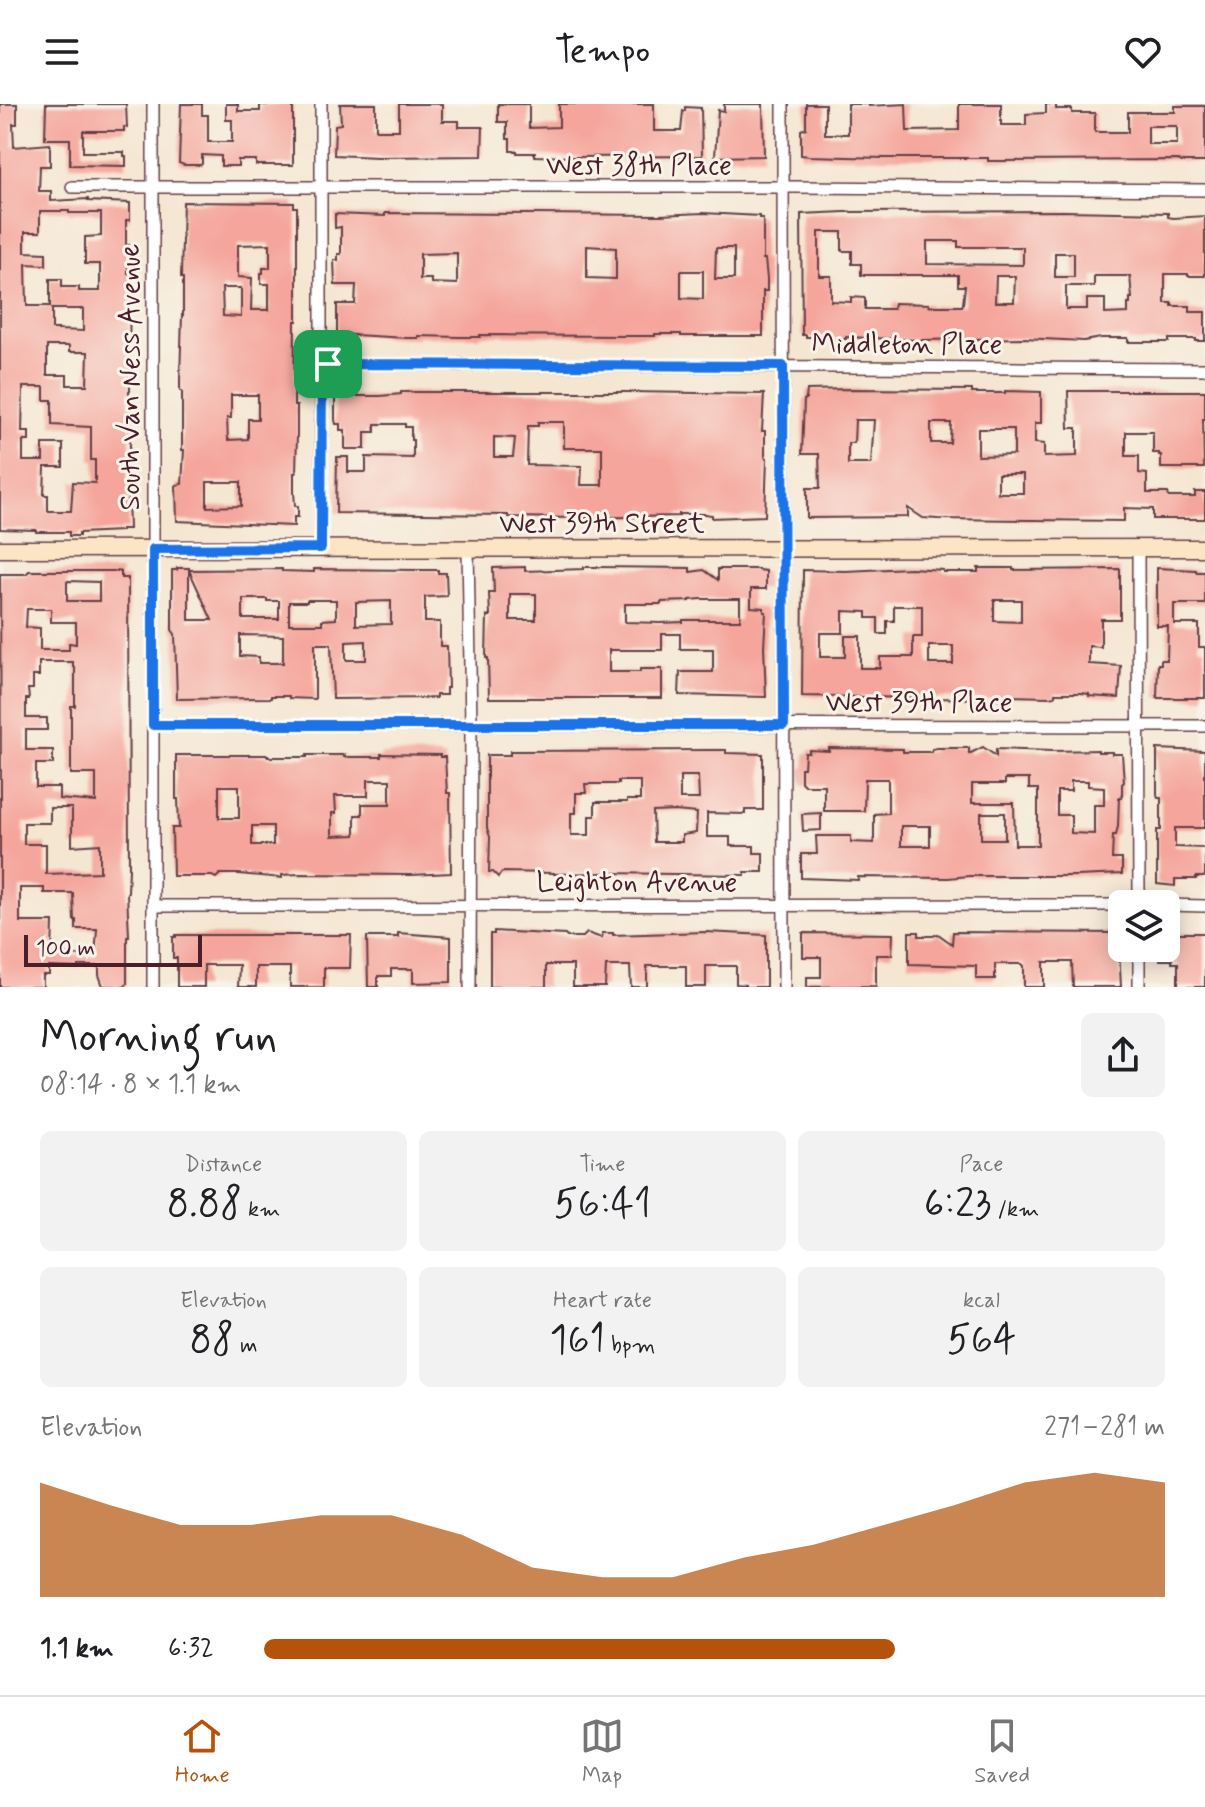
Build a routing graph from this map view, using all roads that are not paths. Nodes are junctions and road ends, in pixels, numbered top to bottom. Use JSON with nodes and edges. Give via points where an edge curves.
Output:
{"nodes":[{"id":1,"x":153,"y":104,"type":"edge"},
{"id":2,"x":321,"y":104,"type":"edge"},
{"id":3,"x":783,"y":104,"type":"edge"},
{"id":4,"x":153,"y":186,"type":"junction"},
{"id":5,"x":321,"y":186,"type":"junction"},
{"id":6,"x":72,"y":187,"type":"dead end"},
{"id":7,"x":783,"y":187,"type":"junction"},
{"id":8,"x":1205,"y":190,"type":"edge"},
{"id":9,"x":322,"y":364,"type":"junction"},
{"id":10,"x":783,"y":366,"type":"junction"},
{"id":11,"x":1205,"y":369,"type":"edge"},
{"id":12,"x":321,"y":548,"type":"junction"},
{"id":13,"x":468,"y":548,"type":"junction"},
{"id":14,"x":783,"y":548,"type":"junction"},
{"id":15,"x":1138,"y":548,"type":"junction"},
{"id":16,"x":1205,"y":548,"type":"edge"},
{"id":17,"x":0,"y":549,"type":"edge"},
{"id":18,"x":153,"y":549,"type":"junction"},
{"id":19,"x":153,"y":725,"type":"junction"},
{"id":20,"x":471,"y":725,"type":"junction"},
{"id":21,"x":784,"y":725,"type":"junction"},
{"id":22,"x":1139,"y":726,"type":"junction"},
{"id":23,"x":1205,"y":726,"type":"edge"},
{"id":24,"x":1139,"y":890,"type":"edge"},
{"id":25,"x":784,"y":905,"type":"junction"},
{"id":26,"x":1108,"y":905,"type":"edge"},
{"id":27,"x":1180,"y":905,"type":"edge"},
{"id":28,"x":153,"y":906,"type":"junction"},
{"id":29,"x":471,"y":906,"type":"junction"},
{"id":30,"x":1205,"y":906,"type":"edge"},
{"id":31,"x":1139,"y":962,"type":"edge"},
{"id":32,"x":153,"y":987,"type":"edge"},
{"id":33,"x":470,"y":987,"type":"edge"},
{"id":34,"x":784,"y":987,"type":"edge"},
{"id":35,"x":1139,"y":987,"type":"edge"}],
"edges":[{"from":1,"to":4,"type":"street","name":"South Van Ness Avenue"},
{"from":2,"to":5,"type":"street"},
{"from":3,"to":7,"type":"street"},
{"from":4,"to":5,"type":"street","name":"West 38th Place"},
{"from":4,"to":6,"type":"street","name":"West 38th Place"},
{"from":4,"to":18,"type":"street","name":"South Van Ness Avenue"},
{"from":5,"to":7,"type":"street","name":"West 38th Place"},
{"from":5,"to":9,"type":"street"},
{"from":7,"to":8,"type":"street","name":"West 38th Place"},
{"from":7,"to":10,"type":"street"},
{"from":9,"to":10,"type":"street","name":"Middleton Place"},
{"from":9,"to":12,"type":"street"},
{"from":10,"to":11,"type":"street","name":"Middleton Place"},
{"from":10,"to":14,"type":"street"},
{"from":12,"to":13,"type":"street","name":"West 39th Street"},
{"from":12,"to":18,"type":"street","name":"West 39th Street"},
{"from":13,"to":14,"type":"street","name":"West 39th Street"},
{"from":13,"to":20,"type":"street"},
{"from":14,"to":15,"type":"street","name":"West 39th Street"},
{"from":14,"to":21,"type":"street"},
{"from":15,"to":16,"type":"street","name":"West 39th Street"},
{"from":15,"to":22,"type":"street"},
{"from":17,"to":18,"type":"street","name":"West 39th Street"},
{"from":18,"to":19,"type":"street","name":"South Van Ness Avenue"},
{"from":19,"to":20,"type":"street","name":"West 39th Place"},
{"from":19,"to":28,"type":"street","name":"South Van Ness Avenue"},
{"from":20,"to":21,"type":"street","name":"West 39th Place"},
{"from":20,"to":29,"type":"street"},
{"from":21,"to":22,"type":"street","name":"West 39th Place"},
{"from":21,"to":25,"type":"street"},
{"from":22,"to":23,"type":"street","name":"West 39th Place"},
{"from":22,"to":24,"type":"street"},
{"from":25,"to":26,"type":"street","name":"Leighton Avenue"},
{"from":25,"to":29,"type":"street","name":"Leighton Avenue"},
{"from":25,"to":34,"type":"street"},
{"from":27,"to":30,"type":"street"},
{"from":28,"to":29,"type":"street","name":"Leighton Avenue"},
{"from":28,"to":32,"type":"street","name":"South Van Ness Avenue"},
{"from":29,"to":33,"type":"street"},
{"from":31,"to":35,"type":"street"}]}
